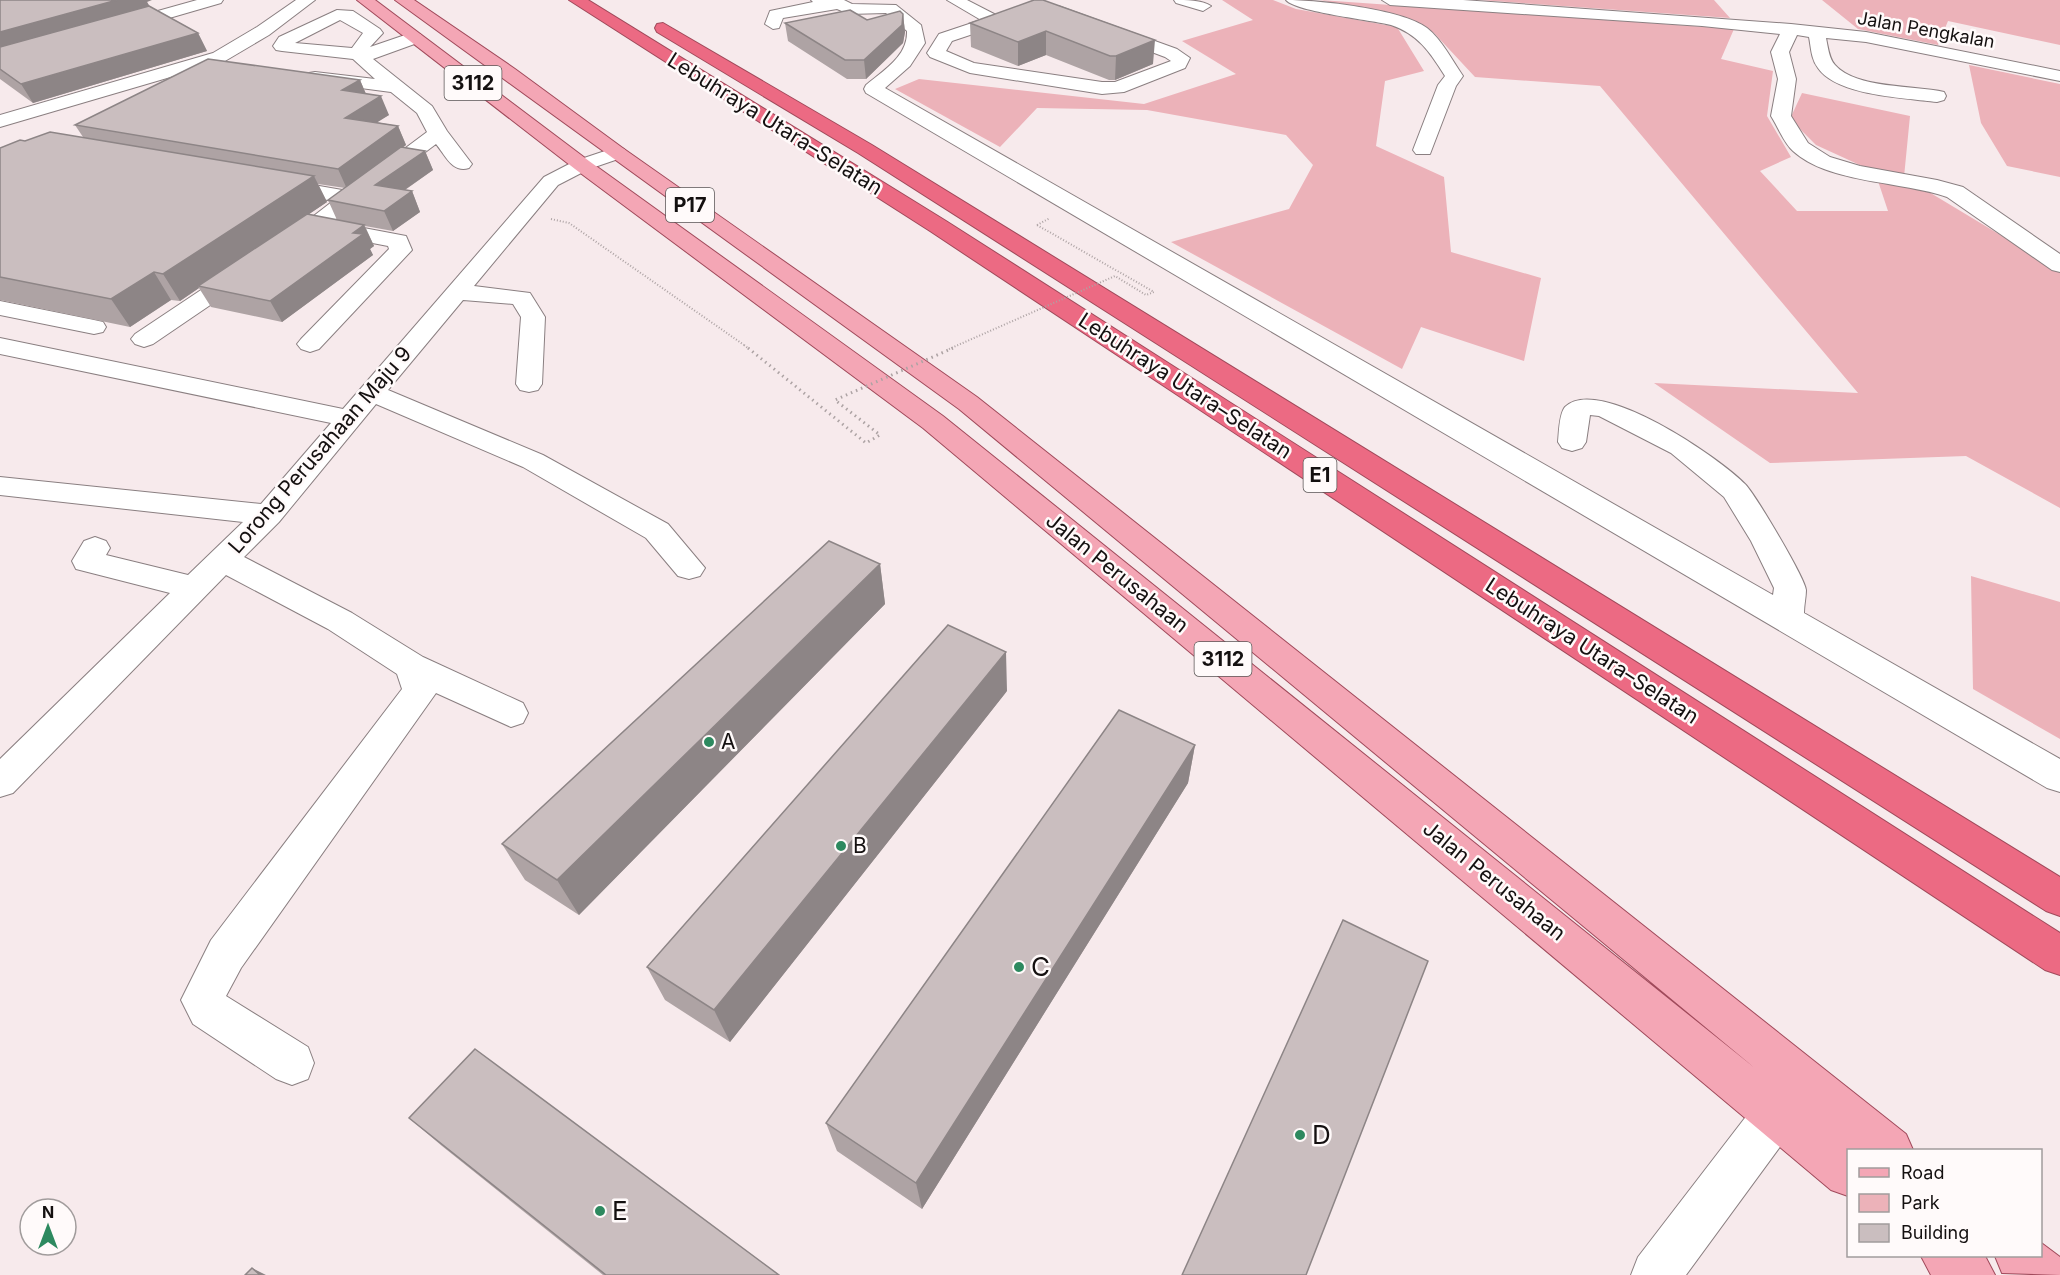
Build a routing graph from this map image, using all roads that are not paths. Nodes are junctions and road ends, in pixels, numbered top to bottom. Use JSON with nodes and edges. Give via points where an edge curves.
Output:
{"nodes":[{"id":1,"x":307,"y":0,"type":"edge"},
{"id":2,"x":365,"y":0,"type":"edge"},
{"id":3,"x":403,"y":0,"type":"edge"},
{"id":4,"x":577,"y":0,"type":"edge"},
{"id":5,"x":819,"y":0,"type":"edge"},
{"id":6,"x":1018,"y":0,"type":"edge"},
{"id":7,"x":1182,"y":0,"type":"edge"},
{"id":8,"x":1294,"y":0,"type":"edge"},
{"id":9,"x":1390,"y":0,"type":"edge"},
{"id":10,"x":203,"y":1,"type":"edge"},
{"id":11,"x":960,"y":3,"type":"edge"},
{"id":12,"x":839,"y":4,"type":"junction"},
{"id":13,"x":899,"y":5,"type":"junction"},
{"id":14,"x":1203,"y":6,"type":"dead end"},
{"id":15,"x":633,"y":9,"type":"dead end"},
{"id":16,"x":994,"y":21,"type":"junction"},
{"id":17,"x":358,"y":22,"type":"junction"},
{"id":18,"x":773,"y":24,"type":"dead end"},
{"id":19,"x":834,"y":24,"type":"edge"},
{"id":20,"x":1791,"y":29,"type":"junction"},
{"id":21,"x":230,"y":30,"type":"dead end"},
{"id":22,"x":263,"y":31,"type":"junction"},
{"id":23,"x":1816,"y":32,"type":"junction"},
{"id":24,"x":100,"y":33,"type":"edge"},
{"id":25,"x":414,"y":38,"type":"junction"},
{"id":26,"x":309,"y":50,"type":"junction"},
{"id":27,"x":365,"y":52,"type":"junction"},
{"id":28,"x":237,"y":67,"type":"edge"},
{"id":29,"x":294,"y":74,"type":"edge"},
{"id":30,"x":2060,"y":76,"type":"edge"},
{"id":31,"x":397,"y":87,"type":"junction"},
{"id":32,"x":165,"y":93,"type":"edge"},
{"id":33,"x":1937,"y":96,"type":"dead end"},
{"id":34,"x":5,"y":119,"type":"edge"},
{"id":35,"x":438,"y":133,"type":"junction"},
{"id":36,"x":1423,"y":150,"type":"dead end"},
{"id":37,"x":617,"y":153,"type":"junction"},
{"id":38,"x":462,"y":165,"type":"dead end"},
{"id":39,"x":582,"y":165,"type":"junction"},
{"id":40,"x":265,"y":182,"type":"edge"},
{"id":41,"x":352,"y":198,"type":"junction"},
{"id":42,"x":313,"y":225,"type":"junction"},
{"id":43,"x":293,"y":238,"type":"edge"},
{"id":44,"x":263,"y":258,"type":"edge"},
{"id":45,"x":762,"y":258,"type":"joint"},
{"id":46,"x":2060,"y":265,"type":"edge"},
{"id":47,"x":457,"y":291,"type":"junction"},
{"id":48,"x":0,"y":308,"type":"edge"},
{"id":49,"x":94,"y":327,"type":"dead end"},
{"id":50,"x":144,"y":339,"type":"dead end"},
{"id":51,"x":310,"y":344,"type":"dead end"},
{"id":52,"x":0,"y":346,"type":"edge"},
{"id":53,"x":529,"y":384,"type":"dead end"},
{"id":54,"x":372,"y":393,"type":"junction"},
{"id":55,"x":350,"y":419,"type":"junction"},
{"id":56,"x":1572,"y":442,"type":"dead end"},
{"id":57,"x":0,"y":486,"type":"edge"},
{"id":58,"x":268,"y":515,"type":"junction"},
{"id":59,"x":95,"y":548,"type":"dead end"},
{"id":60,"x":223,"y":560,"type":"junction"},
{"id":61,"x":689,"y":568,"type":"dead end"},
{"id":62,"x":195,"y":588,"type":"junction"},
{"id":63,"x":1787,"y":617,"type":"junction"},
{"id":64,"x":411,"y":666,"type":"junction"},
{"id":65,"x":511,"y":713,"type":"dead end"},
{"id":66,"x":2060,"y":777,"type":"edge"},
{"id":67,"x":0,"y":782,"type":"edge"},
{"id":68,"x":2060,"y":898,"type":"edge"},
{"id":69,"x":2060,"y":956,"type":"edge"},
{"id":70,"x":292,"y":1063,"type":"dead end"},
{"id":71,"x":1777,"y":1113,"type":"junction"},
{"id":72,"x":1889,"y":1149,"type":"edge"},
{"id":73,"x":1847,"y":1172,"type":"edge"},
{"id":74,"x":1948,"y":1257,"type":"edge"},
{"id":75,"x":2020,"y":1257,"type":"edge"},
{"id":76,"x":1656,"y":1275,"type":"edge"},
{"id":77,"x":1970,"y":1275,"type":"edge"},
{"id":78,"x":2043,"y":1275,"type":"edge"}],
"edges":[{"from":1,"to":22,"type":"street"},
{"from":2,"to":25,"type":"main road","name":"Jalan Perusahaan","number":"3112"},
{"from":3,"to":37,"type":"main road","name":"Jalan Perusahaan","number":"P17"},
{"from":4,"to":69,"type":"highway","name":"Lebuhraya Utara–Selatan","number":"E1","via":[[938,226]]},
{"from":5,"to":12,"type":"street"},
{"from":6,"to":11,"type":"street"},
{"from":7,"to":14,"type":"street"},
{"from":8,"to":36,"type":"street","via":[[1396,21],[1419,30],[1454,76]]},
{"from":9,"to":20,"type":"street","name":"Jalan Pengkalan"},
{"from":10,"to":24,"type":"street"},
{"from":11,"to":16,"type":"street"},
{"from":12,"to":13,"type":"street","via":[[849,9]]},
{"from":12,"to":18,"type":"street","via":[[792,10],[776,15]]},
{"from":13,"to":19,"type":"street"},
{"from":13,"to":63,"type":"street","via":[[915,29],[916,43],[904,62],[873,89]]},
{"from":15,"to":68,"type":"highway","name":"Lebuhraya Utara–Selatan","number":"E1","via":[[865,149]]},
{"from":16,"to":16,"type":"street","via":[[1022,12],[1058,11],[1181,58],[1179,64],[1109,88],[970,68],[936,53],[945,38]]},
{"from":17,"to":26,"type":"street"},
{"from":17,"to":26,"type":"street","via":[[347,15],[337,15],[282,46]]},
{"from":17,"to":27,"type":"street","via":[[374,33],[367,38]]},
{"from":20,"to":23,"type":"street","name":"Jalan Pengkalan"},
{"from":20,"to":46,"type":"street","via":[[1780,52],[1787,78],[1781,116],[1800,147],[1823,161],[1856,172],[1955,192]]},
{"from":21,"to":22,"type":"street"},
{"from":22,"to":34,"type":"street","via":[[219,57]]},
{"from":23,"to":30,"type":"street","name":"Jalan Pengkalan","via":[[1923,47]]},
{"from":23,"to":33,"type":"street","via":[[1824,66],[1836,77]]},
{"from":25,"to":27,"type":"street"},
{"from":25,"to":39,"type":"main road","name":"Jalan Perusahaan","number":"3112"},
{"from":26,"to":27,"type":"street"},
{"from":27,"to":31,"type":"street","via":[[362,60]]},
{"from":28,"to":32,"type":"street","via":[[206,72]]},
{"from":29,"to":31,"type":"street"},
{"from":31,"to":35,"type":"street","via":[[425,110]]},
{"from":35,"to":38,"type":"street"},
{"from":35,"to":41,"type":"street"},
{"from":37,"to":39,"type":"street","name":"Lorong Perusahaan Maju 9"},
{"from":37,"to":45,"type":"main road","name":"Jalan Perusahaan","number":"P17"},
{"from":39,"to":47,"type":"street","name":"Lorong Perusahaan Maju 9","via":[[551,181]]},
{"from":39,"to":71,"type":"main road","name":"Jalan Perusahaan","number":"3112","via":[[933,422]]},
{"from":40,"to":41,"type":"street"},
{"from":41,"to":42,"type":"street"},
{"from":42,"to":43,"type":"street"},
{"from":42,"to":51,"type":"street","via":[[398,241],[401,249]]},
{"from":44,"to":50,"type":"street"},
{"from":45,"to":72,"type":"main road","name":"Jalan Perusahaan","number":"3112","via":[[968,403]]},
{"from":47,"to":53,"type":"street","via":[[521,298],[533,317]]},
{"from":47,"to":54,"type":"street","name":"Lorong Perusahaan Maju 9"},
{"from":48,"to":49,"type":"street"},
{"from":52,"to":55,"type":"street"},
{"from":54,"to":55,"type":"street","name":"Lorong Perusahaan Maju 9"},
{"from":54,"to":61,"type":"street","via":[[533,461],[657,531]]},
{"from":55,"to":58,"type":"street","name":"Lorong Perusahaan Maju 9"},
{"from":56,"to":63,"type":"street","via":[[1576,411],[1588,407],[1605,409],[1681,447],[1735,491],[1790,588]]},
{"from":57,"to":58,"type":"street"},
{"from":58,"to":60,"type":"street","name":"Lorong Perusahaan Maju 9"},
{"from":59,"to":62,"type":"street","via":[[87,561]]},
{"from":60,"to":62,"type":"street","name":"Lorong Perusahaan Maju 9"},
{"from":60,"to":64,"type":"street","via":[[340,621]]},
{"from":62,"to":67,"type":"street","name":"Lorong Perusahaan Maju 9"},
{"from":63,"to":66,"type":"street"},
{"from":64,"to":65,"type":"street"},
{"from":64,"to":70,"type":"street","via":[[420,691],[226,954],[202,1000],[208,1009]]},
{"from":71,"to":73,"type":"main road","name":"Jalan Perusahaan","number":"3112"},
{"from":71,"to":76,"type":"street"},
{"from":74,"to":77,"type":"main road"},
{"from":75,"to":78,"type":"main road"}]}
